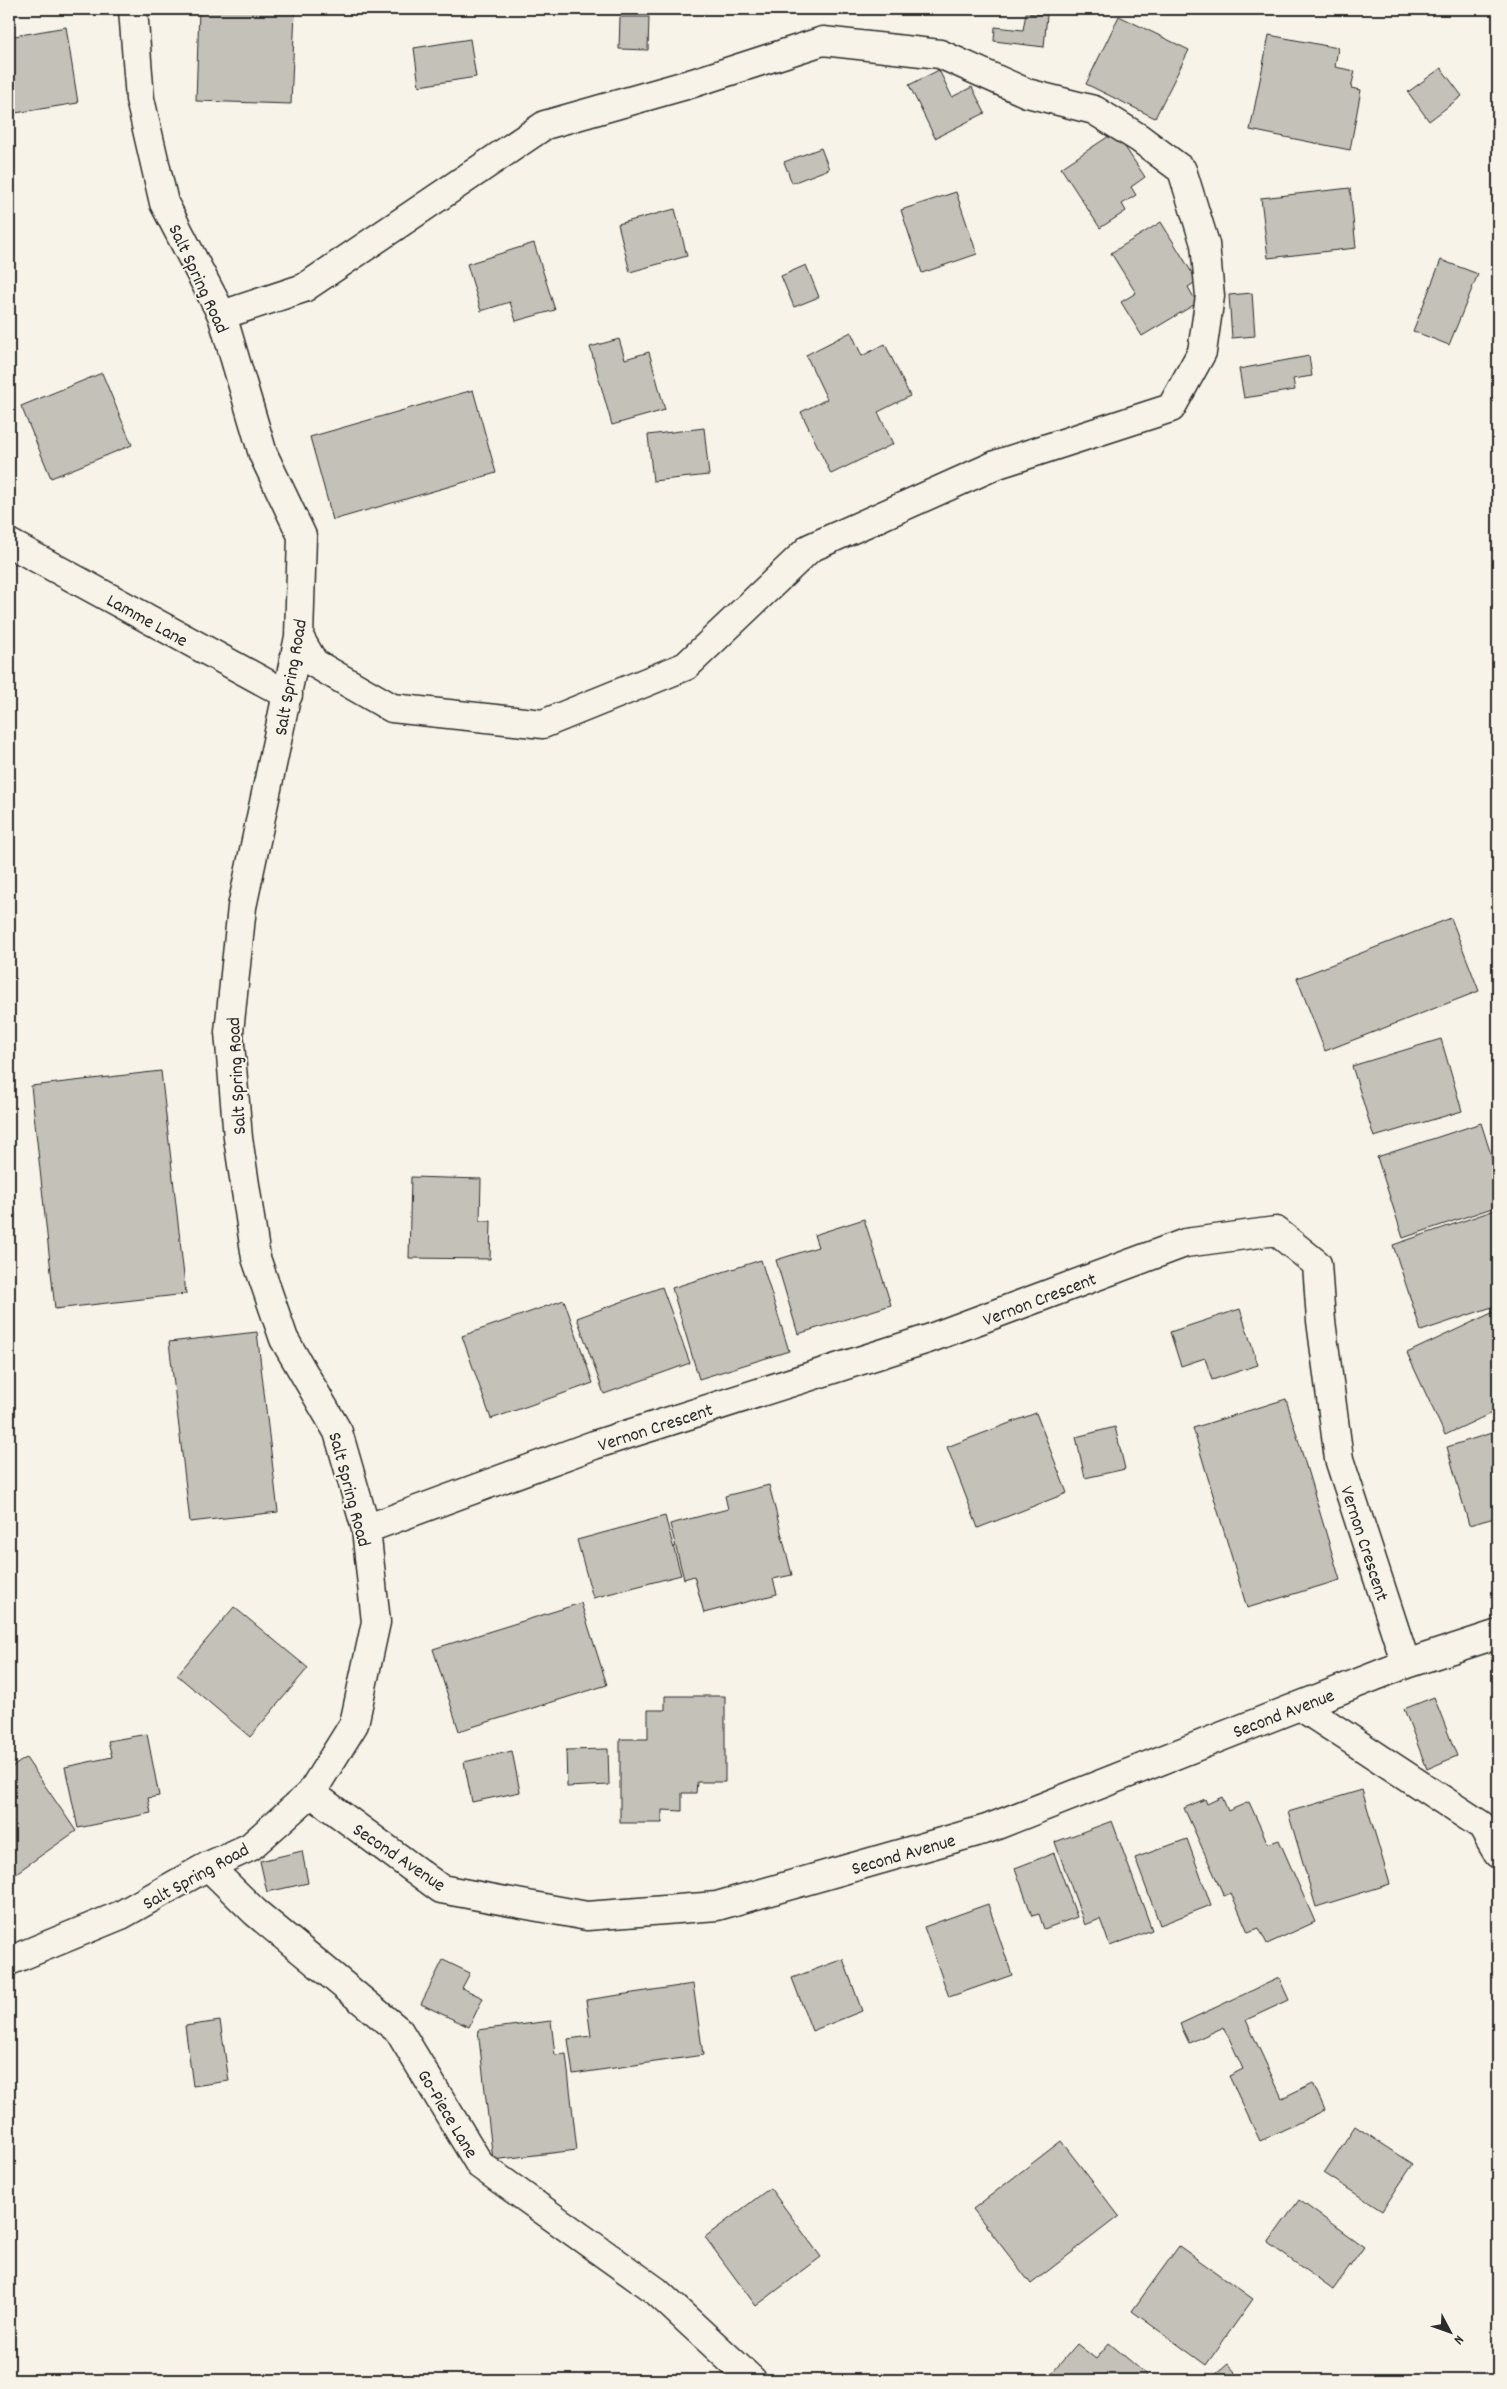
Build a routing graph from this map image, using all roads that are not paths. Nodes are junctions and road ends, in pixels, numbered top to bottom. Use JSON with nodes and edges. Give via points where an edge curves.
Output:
{"nodes":[{"id":1,"x":133,"y":9,"type":"edge"},
{"id":2,"x":222,"y":315,"type":"junction"},
{"id":3,"x":9,"y":543,"type":"edge"},
{"id":4,"x":299,"y":637,"type":"junction"},
{"id":5,"x":288,"y":696,"type":"junction"},
{"id":6,"x":366,"y":1529,"type":"junction"},
{"id":7,"x":1498,"y":1634,"type":"edge"},
{"id":8,"x":1406,"y":1664,"type":"junction"},
{"id":9,"x":1300,"y":1706,"type":"junction"},
{"id":10,"x":311,"y":1793,"type":"junction"},
{"id":11,"x":1498,"y":1854,"type":"edge"},
{"id":12,"x":208,"y":1866,"type":"junction"},
{"id":13,"x":9,"y":1961,"type":"edge"},
{"id":14,"x":752,"y":2380,"type":"edge"}],
"edges":[{"from":1,"to":2,"type":"street","name":"Salt Spring Road","via":[[140,99],[164,203]]},
{"from":2,"to":4,"type":"street","name":"Salt Spring Road","via":[[262,454],[302,536]]},
{"from":2,"to":4,"type":"street","via":[[304,288],[545,125],[693,83],[823,41],[940,54],[1027,93],[1094,110],[1182,170],[1205,244],[1210,296],[1202,352],[1172,408],[998,464],[810,548],[686,666],[543,724],[392,708],[314,663]]},
{"from":3,"to":5,"type":"street","name":"Lamme Lane"},
{"from":4,"to":5,"type":"street","name":"Salt Spring Road"},
{"from":5,"to":6,"type":"street","name":"Salt Spring Road","via":[[242,907],[229,1032],[238,1138],[256,1258],[284,1339],[338,1432]]},
{"from":6,"to":8,"type":"street","name":"Vernon Crescent","via":[[594,1445],[928,1339],[1185,1243],[1276,1231],[1317,1264],[1339,1459]]},
{"from":6,"to":10,"type":"street","name":"Salt Spring Road","via":[[376,1622],[354,1724]]},
{"from":7,"to":8,"type":"street","name":"Second Avenue"},
{"from":8,"to":9,"type":"street","name":"Second Avenue"},
{"from":9,"to":10,"type":"street","name":"Second Avenue","via":[[987,1829],[717,1906],[587,1916],[441,1889]]},
{"from":9,"to":11,"type":"street","via":[[1481,1825]]},
{"from":10,"to":12,"type":"street","name":"Salt Spring Road","via":[[250,1847]]},
{"from":12,"to":13,"type":"street","name":"Salt Spring Road","via":[[121,1915]]},
{"from":12,"to":14,"type":"street","name":"Go-Piece Lane","via":[[255,1912],[400,2031],[480,2165],[656,2291]]}]}
